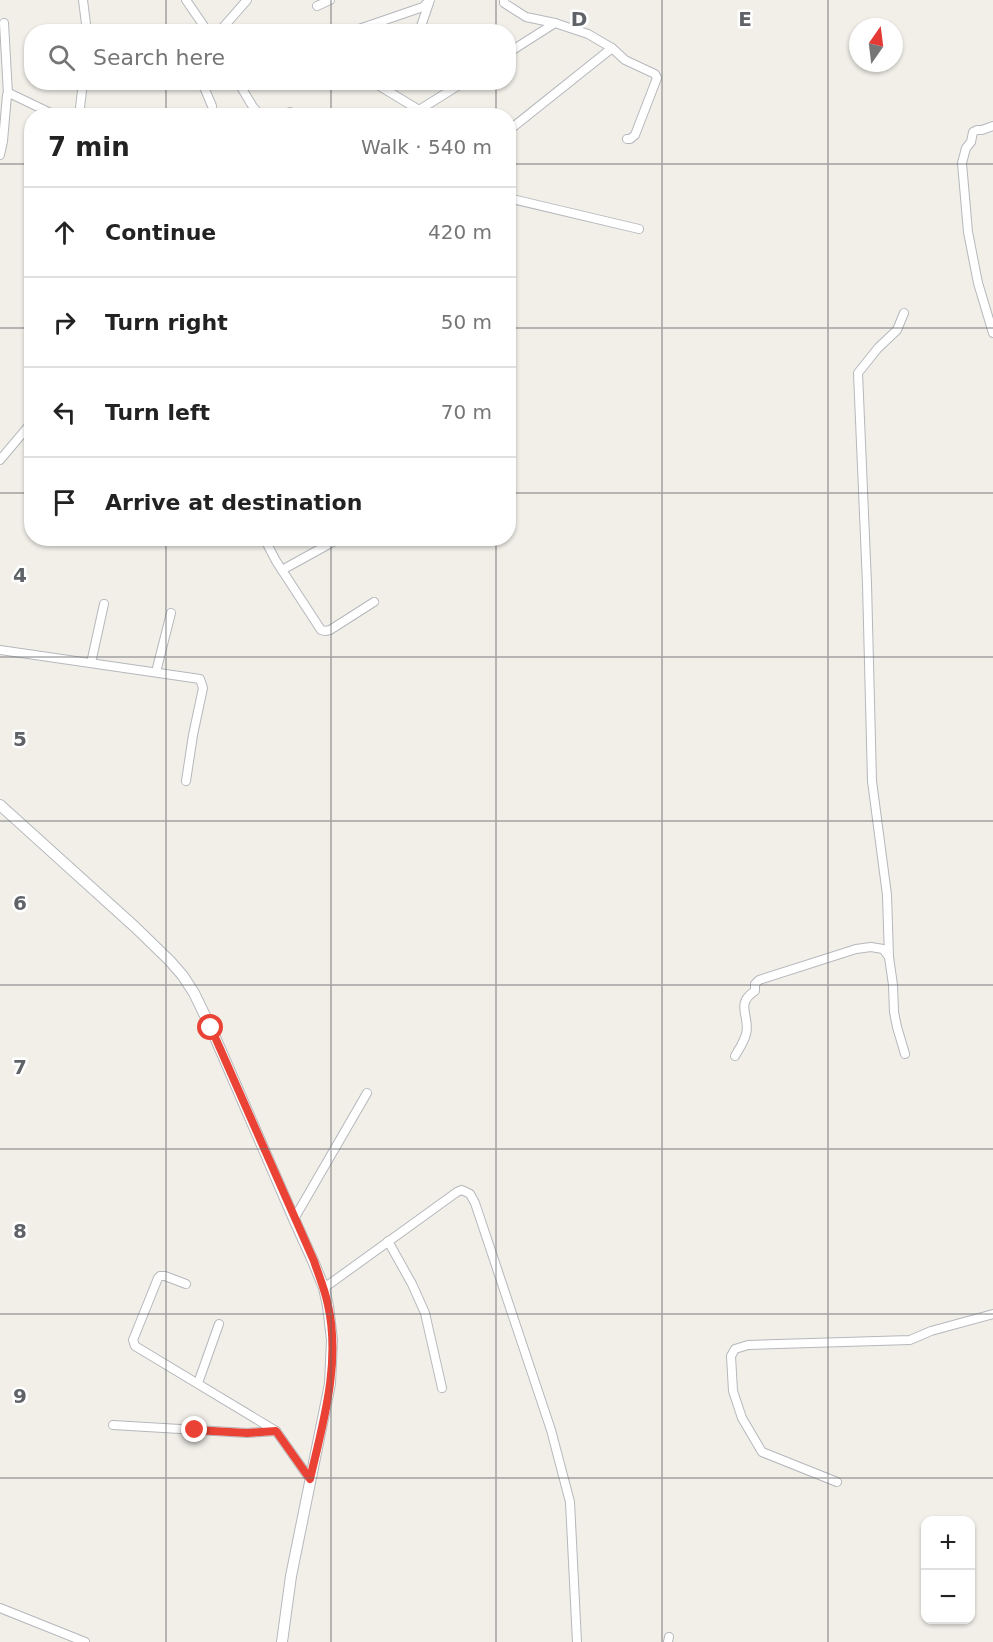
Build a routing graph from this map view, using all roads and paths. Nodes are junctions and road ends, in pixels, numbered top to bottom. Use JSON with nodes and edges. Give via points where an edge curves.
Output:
{"nodes":[{"id":1,"x":83,"y":0,"type":"edge"},
{"id":2,"x":186,"y":0,"type":"edge"},
{"id":3,"x":247,"y":0,"type":"edge"},
{"id":4,"x":330,"y":0,"type":"edge"},
{"id":5,"x":430,"y":0,"type":"edge"},
{"id":6,"x":504,"y":0,"type":"edge"},
{"id":7,"x":317,"y":6,"type":"dead end"},
{"id":8,"x":4,"y":23,"type":"dead end"},
{"id":9,"x":555,"y":23,"type":"junction"},
{"id":10,"x":86,"y":24,"type":"edge"},
{"id":11,"x":202,"y":24,"type":"edge"},
{"id":12,"x":226,"y":24,"type":"edge"},
{"id":13,"x":373,"y":24,"type":"edge"},
{"id":14,"x":422,"y":24,"type":"edge"},
{"id":15,"x":516,"y":48,"type":"edge"},
{"id":16,"x":612,"y":48,"type":"junction"},
{"id":17,"x":82,"y":90,"type":"edge"},
{"id":18,"x":205,"y":90,"type":"edge"},
{"id":19,"x":243,"y":90,"type":"edge"},
{"id":20,"x":386,"y":90,"type":"edge"},
{"id":21,"x":451,"y":90,"type":"edge"},
{"id":22,"x":8,"y":94,"type":"junction"},
{"id":23,"x":212,"y":106,"type":"dead end"},
{"id":24,"x":40,"y":108,"type":"edge"},
{"id":25,"x":80,"y":108,"type":"edge"},
{"id":26,"x":254,"y":108,"type":"edge"},
{"id":27,"x":416,"y":108,"type":"edge"},
{"id":28,"x":422,"y":108,"type":"edge"},
{"id":29,"x":516,"y":125,"type":"edge"},
{"id":30,"x":993,"y":126,"type":"edge"},
{"id":31,"x":627,"y":139,"type":"dead end"},
{"id":32,"x":0,"y":155,"type":"edge"},
{"id":33,"x":516,"y":200,"type":"edge"},
{"id":34,"x":639,"y":230,"type":"dead end"},
{"id":35,"x":904,"y":313,"type":"dead end"},
{"id":36,"x":993,"y":333,"type":"edge"},
{"id":37,"x":24,"y":432,"type":"edge"},
{"id":38,"x":0,"y":460,"type":"edge"},
{"id":39,"x":268,"y":546,"type":"edge"},
{"id":40,"x":326,"y":546,"type":"edge"},
{"id":41,"x":282,"y":570,"type":"junction"},
{"id":42,"x":374,"y":602,"type":"dead end"},
{"id":43,"x":104,"y":604,"type":"dead end"},
{"id":44,"x":171,"y":613,"type":"dead end"},
{"id":45,"x":0,"y":650,"type":"edge"},
{"id":46,"x":91,"y":663,"type":"junction"},
{"id":47,"x":156,"y":672,"type":"junction"},
{"id":48,"x":186,"y":781,"type":"dead end"},
{"id":49,"x":0,"y":805,"type":"edge"},
{"id":50,"x":889,"y":957,"type":"junction"},
{"id":51,"x":905,"y":1054,"type":"dead end"},
{"id":52,"x":735,"y":1056,"type":"dead end"},
{"id":53,"x":367,"y":1093,"type":"dead end"},
{"id":54,"x":294,"y":1219,"type":"junction"},
{"id":55,"x":388,"y":1241,"type":"junction"},
{"id":56,"x":186,"y":1284,"type":"dead end"},
{"id":57,"x":324,"y":1288,"type":"junction"},
{"id":58,"x":993,"y":1314,"type":"edge"},
{"id":59,"x":219,"y":1324,"type":"dead end"},
{"id":60,"x":198,"y":1383,"type":"junction"},
{"id":61,"x":442,"y":1388,"type":"dead end"},
{"id":62,"x":113,"y":1425,"type":"dead end"},
{"id":63,"x":276,"y":1431,"type":"junction"},
{"id":64,"x":310,"y":1479,"type":"junction"},
{"id":65,"x":837,"y":1482,"type":"dead end"},
{"id":66,"x":0,"y":1609,"type":"edge"},
{"id":67,"x":85,"y":1642,"type":"edge"},
{"id":68,"x":282,"y":1642,"type":"edge"},
{"id":69,"x":577,"y":1642,"type":"edge"}],
"edges":[{"from":1,"to":10,"type":"street"},
{"from":2,"to":11,"type":"street"},
{"from":3,"to":12,"type":"street"},
{"from":4,"to":7,"type":"street"},
{"from":5,"to":13,"type":"street","via":[[423,7]]},
{"from":5,"to":14,"type":"street"},
{"from":6,"to":9,"type":"street","via":[[526,16]]},
{"from":8,"to":22,"type":"street"},
{"from":9,"to":15,"type":"street"},
{"from":9,"to":16,"type":"street"},
{"from":16,"to":29,"type":"street"},
{"from":16,"to":31,"type":"street","via":[[625,60],[657,77],[635,135]]},
{"from":17,"to":25,"type":"street"},
{"from":18,"to":23,"type":"street"},
{"from":19,"to":26,"type":"street"},
{"from":20,"to":27,"type":"street"},
{"from":21,"to":28,"type":"street"},
{"from":22,"to":24,"type":"street"},
{"from":22,"to":32,"type":"street"},
{"from":30,"to":36,"type":"street","via":[[973,132],[962,164],[968,232]]},
{"from":33,"to":34,"type":"street"},
{"from":35,"to":50,"type":"street","via":[[897,330],[858,373],[872,781],[887,895]]},
{"from":37,"to":38,"type":"street"},
{"from":39,"to":41,"type":"street"},
{"from":40,"to":41,"type":"street"},
{"from":41,"to":42,"type":"street","via":[[323,631]]},
{"from":43,"to":46,"type":"street"},
{"from":44,"to":47,"type":"street"},
{"from":45,"to":46,"type":"street"},
{"from":46,"to":47,"type":"street"},
{"from":47,"to":48,"type":"street","via":[[198,678],[203,684]]},
{"from":49,"to":54,"type":"street","via":[[135,927],[183,976],[207,1019]]},
{"from":50,"to":51,"type":"street","via":[[896,1020]]},
{"from":50,"to":52,"type":"street","via":[[883,949],[856,949],[759,980],[744,1003],[747,1032]]},
{"from":53,"to":54,"type":"street"},
{"from":54,"to":57,"type":"street"},
{"from":55,"to":57,"type":"street"},
{"from":55,"to":61,"type":"street","via":[[425,1313]]},
{"from":55,"to":69,"type":"street","via":[[457,1192],[467,1191],[473,1198],[551,1430],[570,1502]]},
{"from":56,"to":60,"type":"street","via":[[160,1276],[134,1340],[139,1349]]},
{"from":57,"to":64,"type":"street","via":[[331,1322],[332,1358]]},
{"from":58,"to":65,"type":"street","via":[[910,1340],[735,1348],[731,1356],[734,1391],[742,1418],[762,1452]]},
{"from":59,"to":60,"type":"street"},
{"from":60,"to":63,"type":"street"},
{"from":62,"to":63,"type":"street","via":[[247,1433]]},
{"from":63,"to":64,"type":"street"},
{"from":64,"to":68,"type":"street"},
{"from":66,"to":67,"type":"street"}]}
